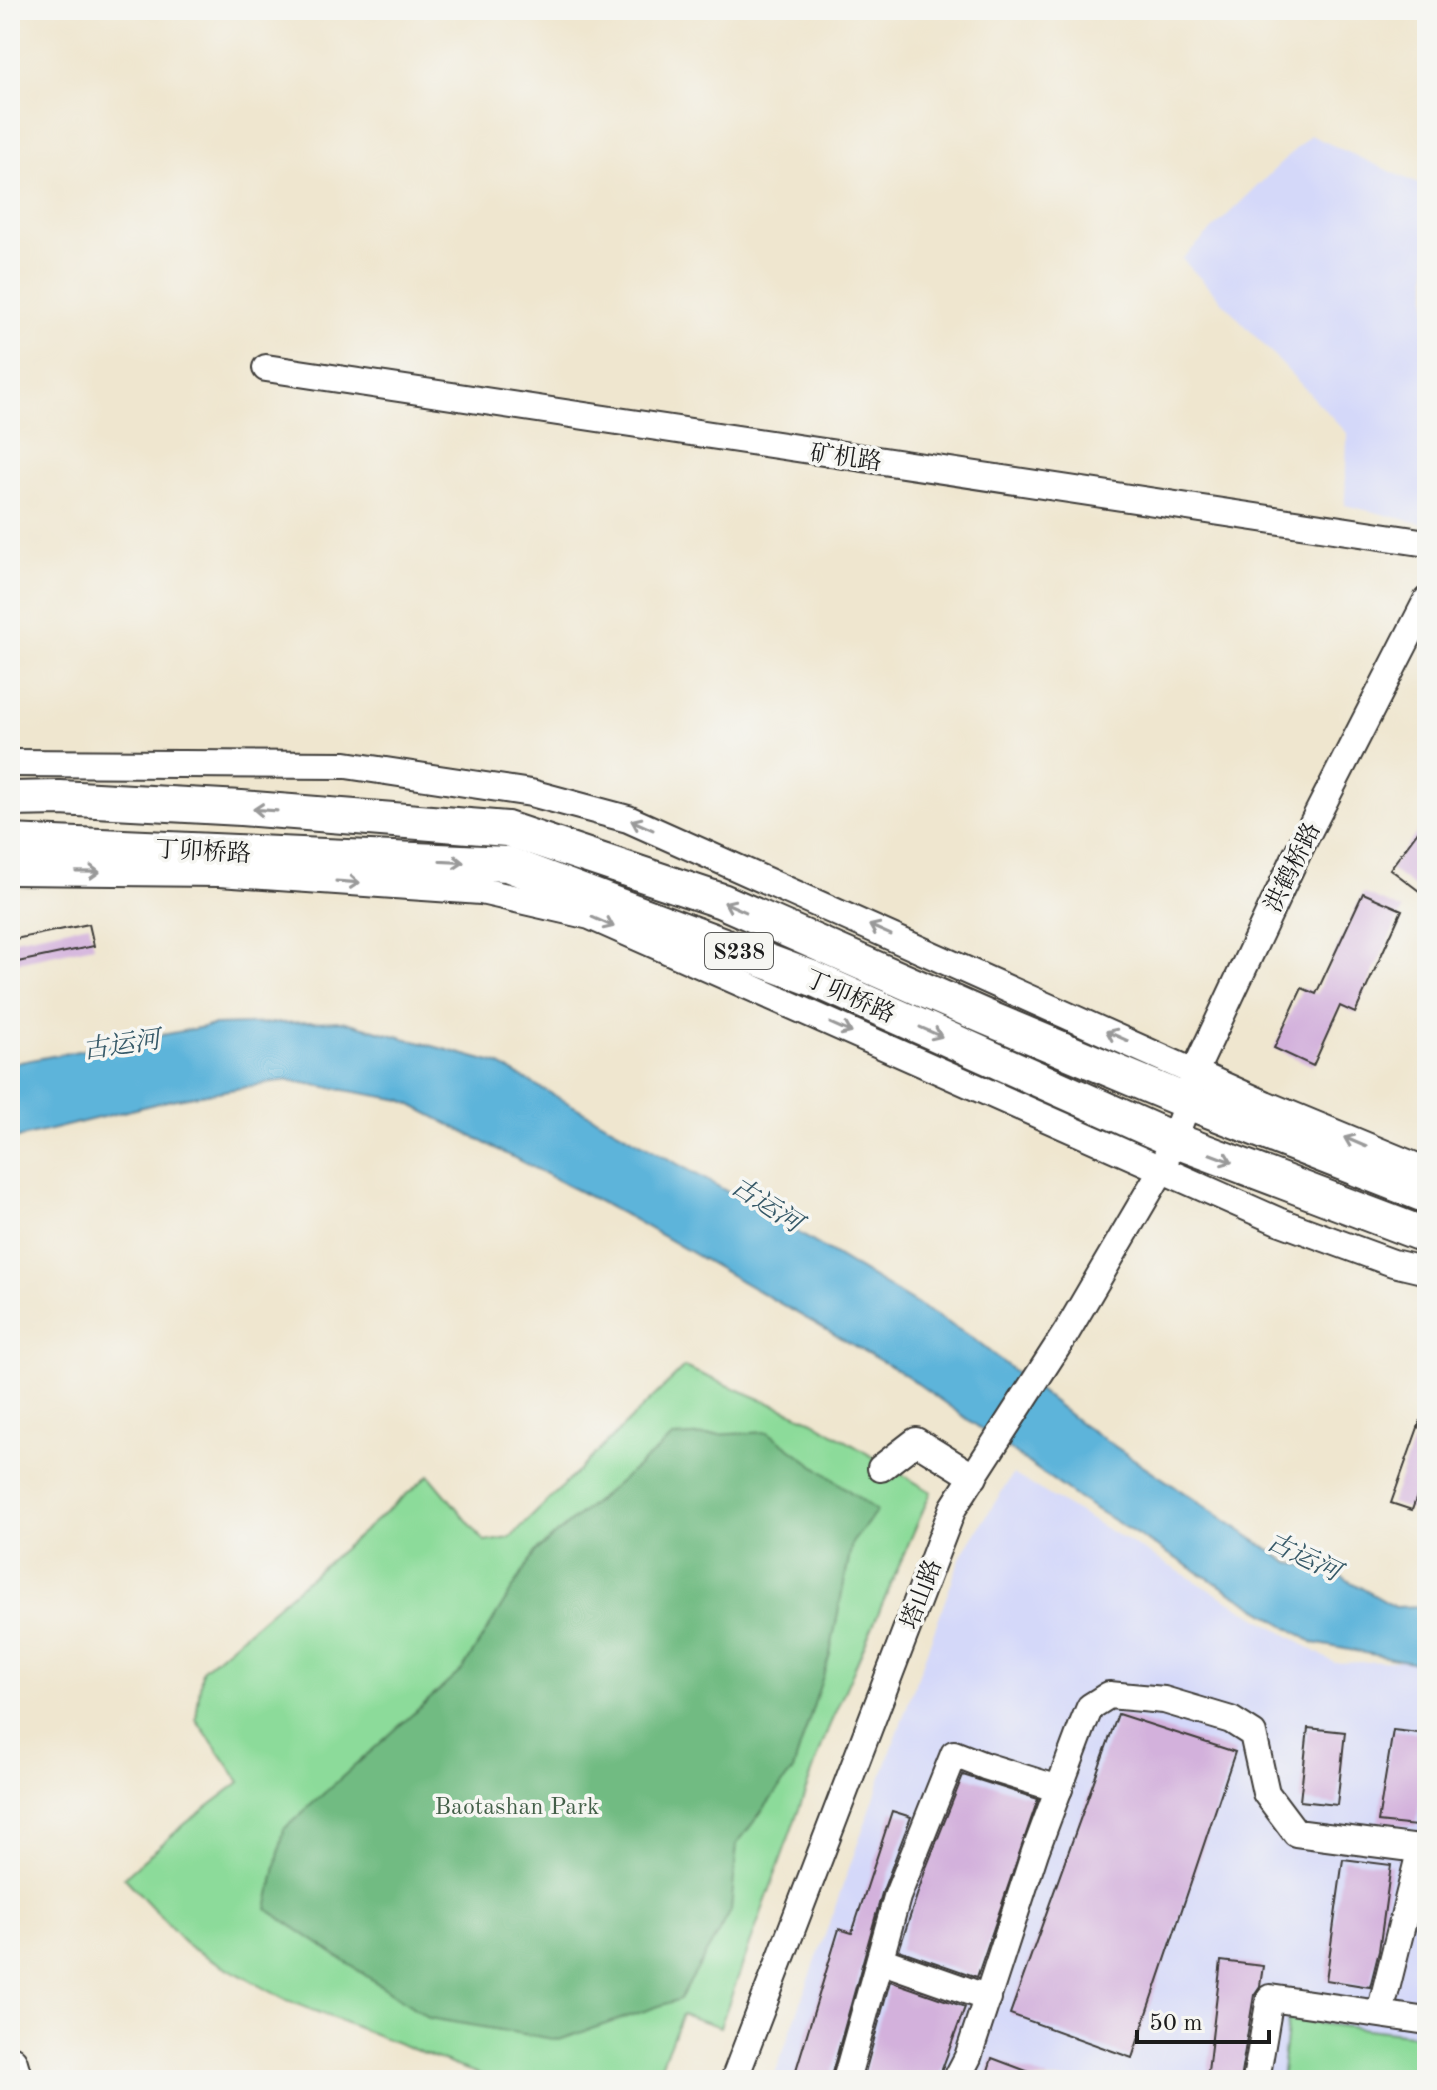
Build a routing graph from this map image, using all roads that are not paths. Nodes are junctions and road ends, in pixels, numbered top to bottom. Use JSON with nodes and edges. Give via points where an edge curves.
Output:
{"nodes":[{"id":1,"x":266,"y":368,"type":"dead end"},
{"id":2,"x":1427,"y":543,"type":"edge"},
{"id":3,"x":1427,"y":600,"type":"edge"},
{"id":4,"x":10,"y":763,"type":"edge"},
{"id":5,"x":10,"y":799,"type":"edge"},
{"id":6,"x":10,"y":842,"type":"edge"},
{"id":7,"x":10,"y":871,"type":"edge"},
{"id":8,"x":1191,"y":1086,"type":"junction"},
{"id":9,"x":1168,"y":1156,"type":"junction"},
{"id":10,"x":1427,"y":1171,"type":"edge"},
{"id":11,"x":1427,"y":1196,"type":"edge"},
{"id":12,"x":1427,"y":1236,"type":"edge"},
{"id":13,"x":1427,"y":1271,"type":"edge"},
{"id":14,"x":881,"y":1468,"type":"dead end"},
{"id":15,"x":974,"y":1477,"type":"junction"},
{"id":16,"x":1059,"y":1789,"type":"junction"},
{"id":17,"x":1424,"y":1849,"type":"edge"},
{"id":18,"x":880,"y":1960,"type":"junction"},
{"id":19,"x":988,"y":1998,"type":"junction"},
{"id":20,"x":1380,"y":2013,"type":"junction"},
{"id":21,"x":1427,"y":2021,"type":"edge"},
{"id":22,"x":10,"y":2063,"type":"edge"},
{"id":23,"x":15,"y":2080,"type":"edge"},
{"id":24,"x":734,"y":2080,"type":"edge"},
{"id":25,"x":846,"y":2080,"type":"edge"},
{"id":26,"x":956,"y":2080,"type":"edge"},
{"id":27,"x":1256,"y":2080,"type":"edge"}],
"edges":[{"from":1,"to":2,"type":"street","name":"矿机路"},
{"from":3,"to":8,"type":"street","name":"洪鹤桥路","via":[[1297,854]]},
{"from":8,"to":4,"type":"street","one_way":true,"via":[[628,819],[531,793],[346,765]]},
{"from":8,"to":5,"type":"main road","name":"丁卯桥路","number":"S238","one_way":true,"via":[[983,1016],[722,901],[507,829],[226,807]]},
{"from":6,"to":9,"type":"main road","name":"丁卯桥路","number":"S238","one_way":true,"via":[[507,864],[814,979]]},
{"from":7,"to":9,"type":"street","one_way":true,"via":[[219,873],[465,890],[590,916]]},
{"from":8,"to":9,"type":"street","name":"洪鹤桥路"},
{"from":10,"to":8,"type":"street","one_way":true,"via":[[1265,1104]]},
{"from":8,"to":11,"type":"main road","name":"丁卯桥路","number":"S238"},
{"from":9,"to":12,"type":"main road","name":"丁卯桥路","number":"S238","one_way":true},
{"from":9,"to":13,"type":"street","via":[[1278,1221]]},
{"from":9,"to":15,"type":"street","name":"塔山路","via":[[1066,1333]]},
{"from":14,"to":15,"type":"street","via":[[916,1441]]},
{"from":15,"to":24,"type":"street","name":"塔山路","via":[[953,1508]]},
{"from":16,"to":17,"type":"street","via":[[1090,1707],[1109,1695],[1164,1700],[1231,1720],[1253,1734],[1266,1793],[1296,1833]]},
{"from":16,"to":18,"type":"street","via":[[954,1754],[897,1897]]},
{"from":16,"to":19,"type":"street"},
{"from":17,"to":20,"type":"street"},
{"from":18,"to":19,"type":"street"},
{"from":18,"to":25,"type":"street"},
{"from":19,"to":26,"type":"street"},
{"from":20,"to":21,"type":"street"},
{"from":20,"to":27,"type":"street","via":[[1270,1998]]},
{"from":22,"to":23,"type":"main road"}]}
